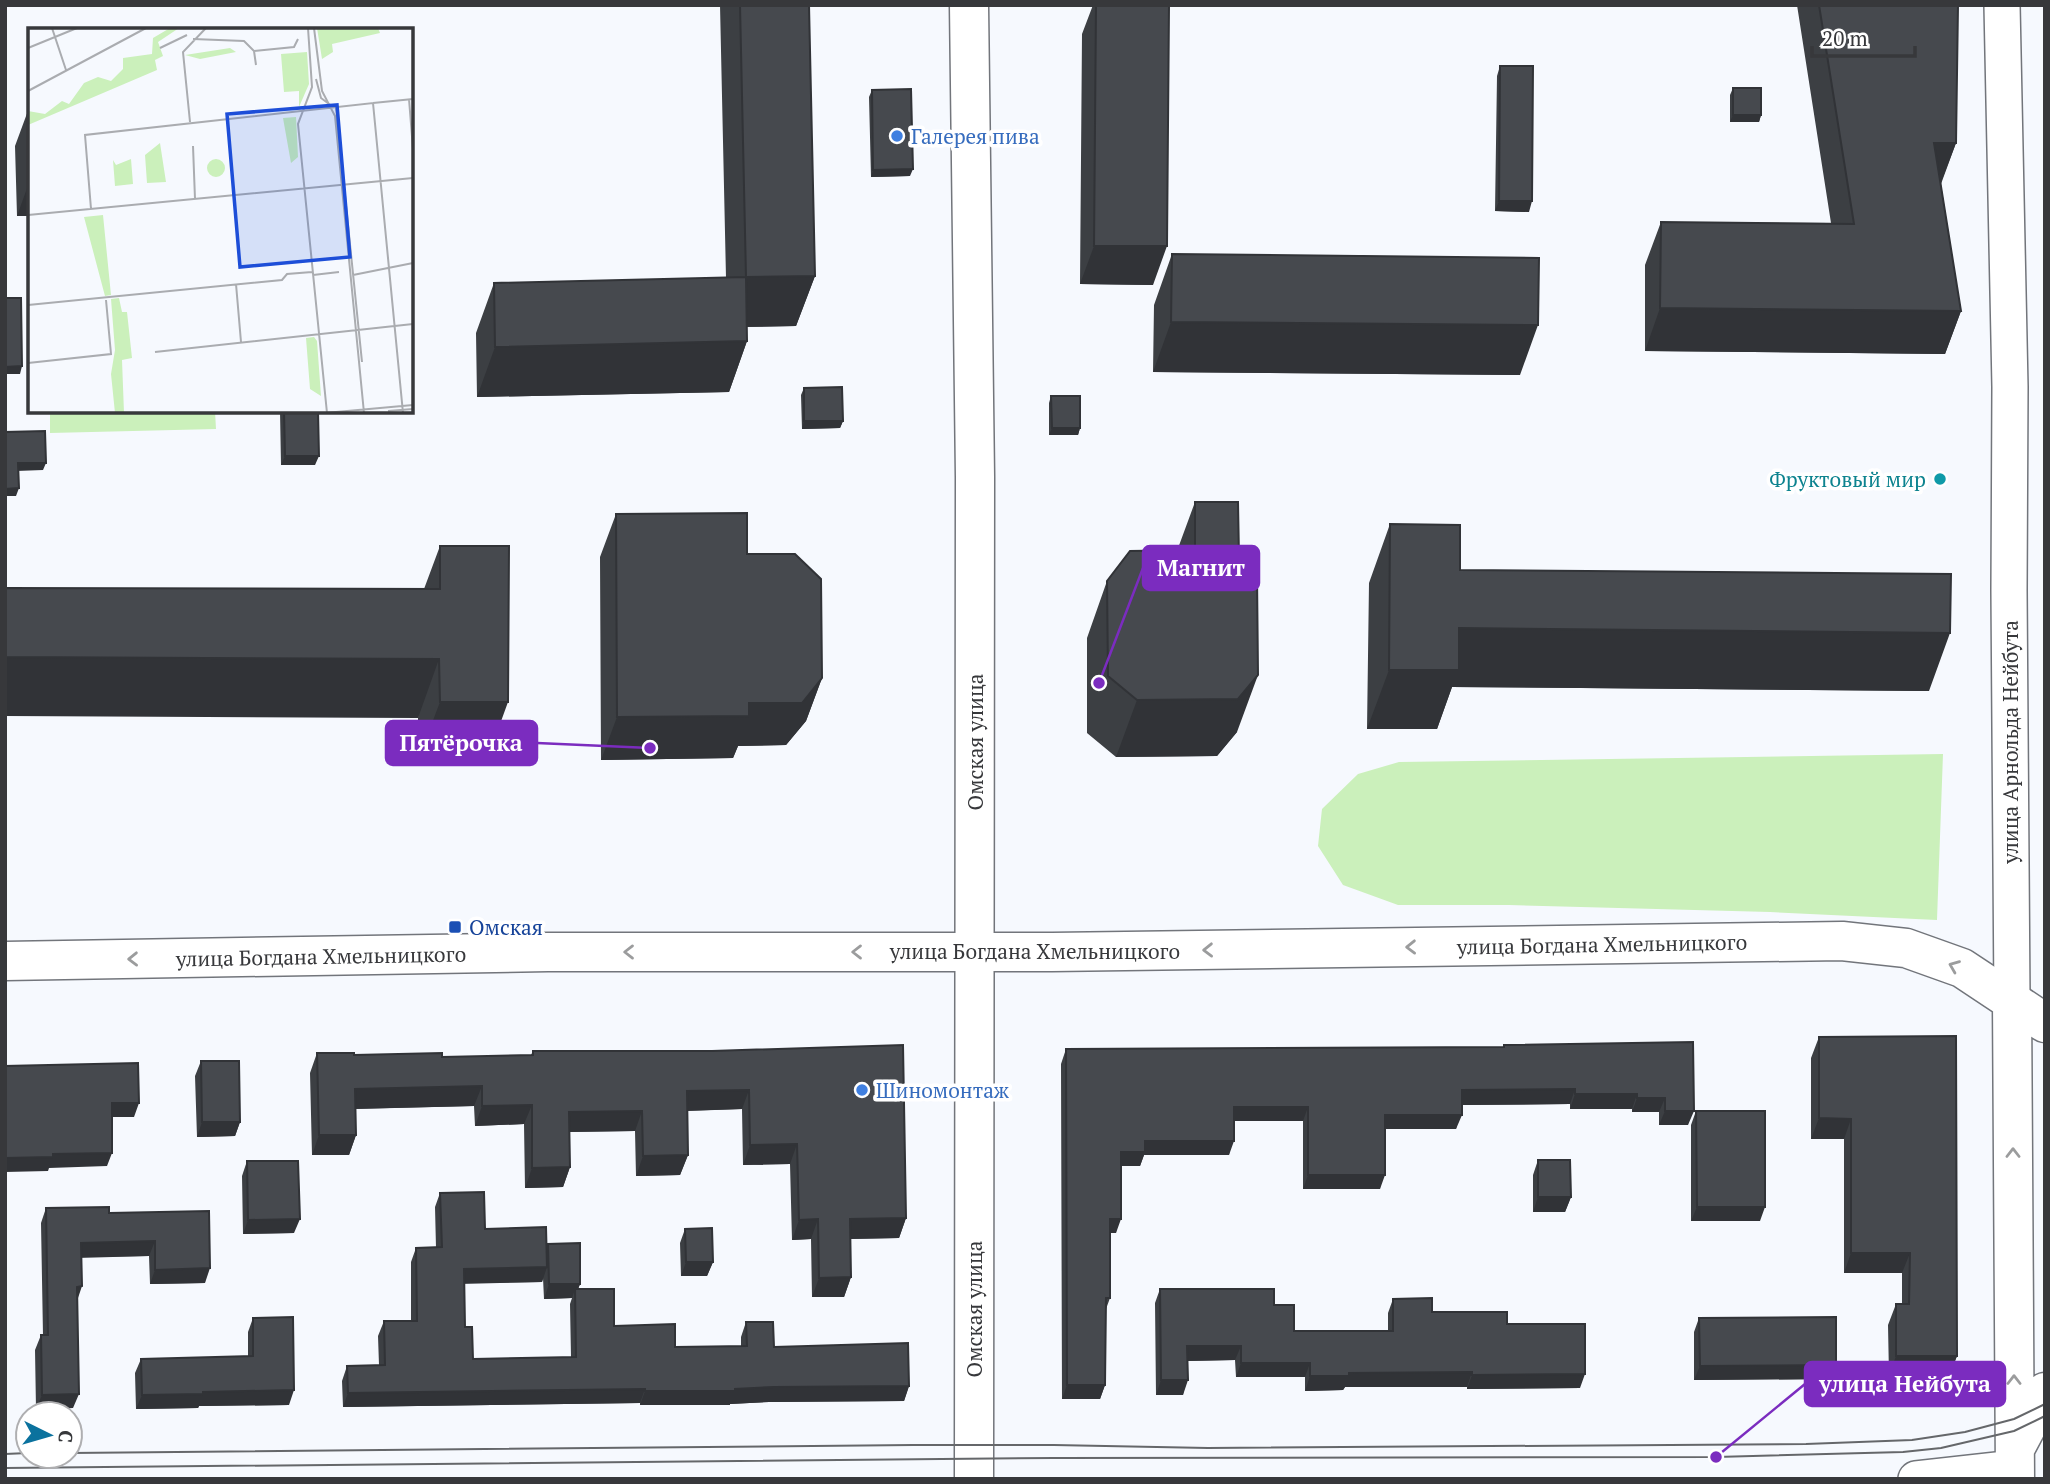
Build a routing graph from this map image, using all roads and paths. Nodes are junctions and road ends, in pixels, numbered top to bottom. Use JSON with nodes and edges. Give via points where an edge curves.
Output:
{"nodes":[{"id":1,"x":969,"y":5,"type":"edge"},
{"id":2,"x":2003,"y":5,"type":"edge"},
{"id":3,"x":974,"y":952,"type":"junction"},
{"id":4,"x":5,"y":961,"type":"edge"},
{"id":5,"x":2012,"y":1000,"type":"junction"},
{"id":6,"x":2045,"y":1023,"type":"edge"},
{"id":7,"x":2045,"y":1392,"type":"edge"},
{"id":8,"x":2015,"y":1465,"type":"edge"},
{"id":9,"x":974,"y":1479,"type":"edge"},
{"id":10,"x":1916,"y":1479,"type":"edge"}],
"edges":[{"from":1,"to":3,"type":"main road","name":"Омская улица","via":[[975,477]]},
{"from":2,"to":5,"type":"street","name":"улица Арнольда Нейбута","via":[[2010,387]]},
{"from":3,"to":4,"type":"main road","name":"улица Богдана Хмельницкого","one_way":true,"via":[[548,952]]},
{"from":5,"to":3,"type":"main road","name":"улица Богдана Хмельницкого","one_way":true,"via":[[1962,968],[1906,948],[1842,942]]},
{"from":3,"to":9,"type":"main road","name":"Омская улица"},
{"from":5,"to":6,"type":"main road","name":"улица Богдана Хмельницкого"},
{"from":8,"to":5,"type":"main road","name":"улица Арнольда Нейбута","one_way":true},
{"from":7,"to":8,"type":"main road"},
{"from":8,"to":10,"type":"street"}]}
